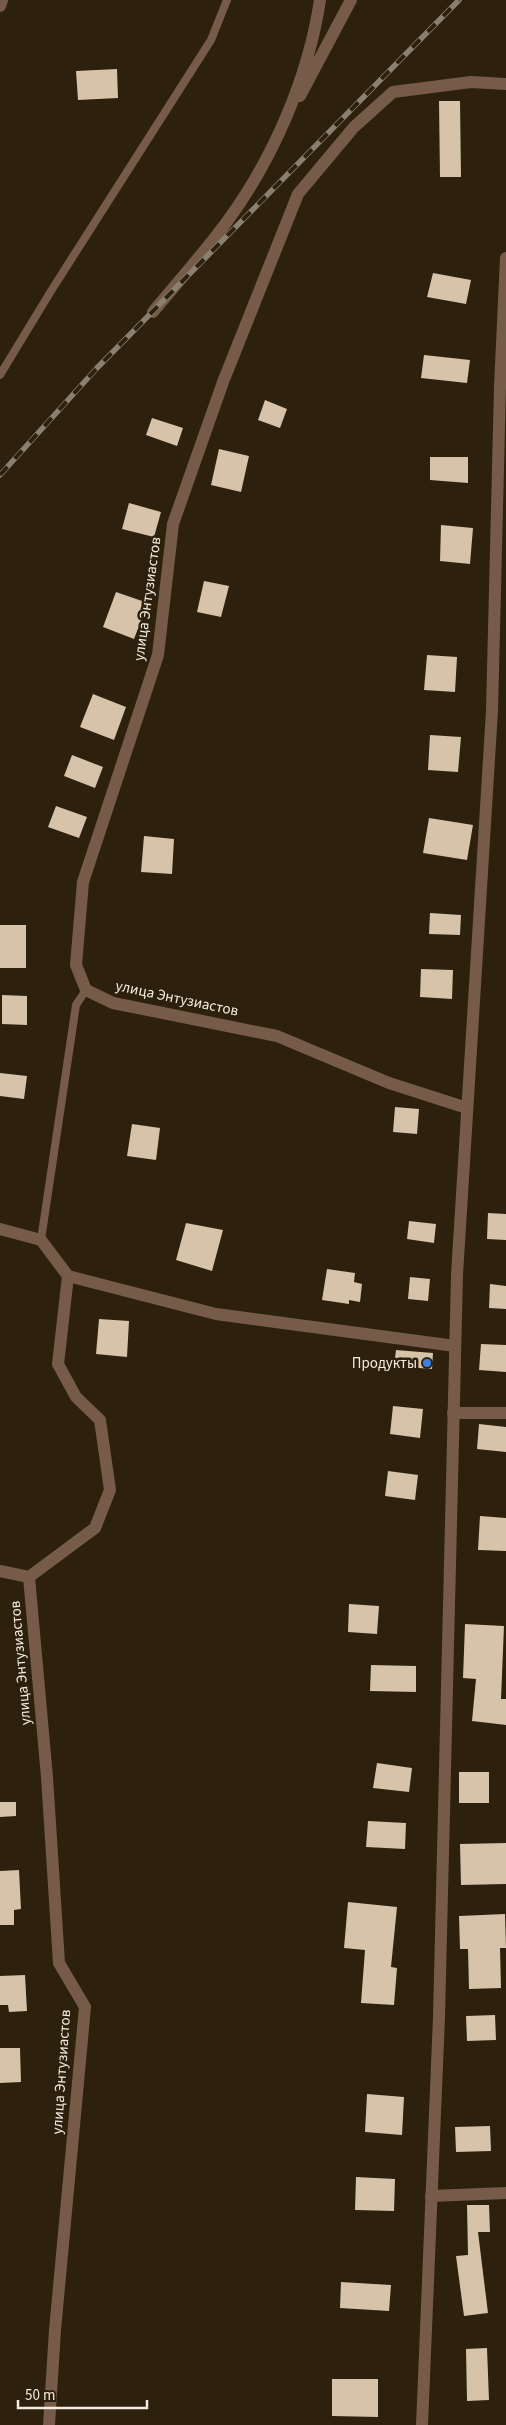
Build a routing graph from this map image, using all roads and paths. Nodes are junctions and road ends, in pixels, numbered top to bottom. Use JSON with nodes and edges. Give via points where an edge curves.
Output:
{"nodes":[{"id":1,"x":2,"y":0,"type":"edge"},
{"id":2,"x":227,"y":0,"type":"edge"},
{"id":3,"x":320,"y":0,"type":"edge"},
{"id":4,"x":351,"y":0,"type":"edge"},
{"id":5,"x":0,"y":6,"type":"edge"},
{"id":6,"x":506,"y":84,"type":"edge"},
{"id":7,"x":266,"y":160,"type":"junction"},
{"id":8,"x":506,"y":258,"type":"edge"},
{"id":9,"x":153,"y":312,"type":"dead end"},
{"id":10,"x":0,"y":375,"type":"edge"},
{"id":11,"x":503,"y":396,"type":"edge"},
{"id":12,"x":502,"y":446,"type":"edge"},
{"id":13,"x":86,"y":990,"type":"junction"},
{"id":14,"x":467,"y":1108,"type":"junction"},
{"id":15,"x":0,"y":1229,"type":"edge"},
{"id":16,"x":41,"y":1240,"type":"junction"},
{"id":17,"x":68,"y":1276,"type":"junction"},
{"id":18,"x":455,"y":1346,"type":"junction"},
{"id":19,"x":453,"y":1413,"type":"junction"},
{"id":20,"x":506,"y":1413,"type":"edge"},
{"id":21,"x":0,"y":1571,"type":"edge"},
{"id":22,"x":28,"y":1577,"type":"junction"},
{"id":23,"x":506,"y":2193,"type":"edge"},
{"id":24,"x":431,"y":2196,"type":"junction"},
{"id":25,"x":49,"y":2425,"type":"edge"},
{"id":26,"x":422,"y":2425,"type":"edge"}],
"edges":[{"from":1,"to":5,"type":"street"},
{"from":2,"to":10,"type":"lane","via":[[211,40]]},
{"from":3,"to":7,"type":"street","via":[[299,82]]},
{"from":4,"to":7,"type":"street"},
{"from":6,"to":13,"type":"street","name":"улица Энтузиастов","via":[[471,82],[393,92],[354,126],[298,194],[222,382],[173,524],[158,655],[83,882],[76,965]]},
{"from":7,"to":9,"type":"street","via":[[226,224]]},
{"from":8,"to":11,"type":"street"},
{"from":11,"to":12,"type":"street"},
{"from":12,"to":14,"type":"street","via":[[492,711]]},
{"from":13,"to":14,"type":"street","name":"улица Энтузиастов","via":[[113,1003],[277,1036],[389,1083]]},
{"from":13,"to":16,"type":"lane","via":[[76,1005]]},
{"from":14,"to":18,"type":"street"},
{"from":15,"to":16,"type":"street"},
{"from":16,"to":17,"type":"street"},
{"from":17,"to":18,"type":"street","via":[[216,1314]]},
{"from":17,"to":22,"type":"street","via":[[58,1364],[76,1397],[100,1420],[110,1490],[94,1528]]},
{"from":18,"to":19,"type":"street"},
{"from":19,"to":20,"type":"street"},
{"from":19,"to":24,"type":"street"},
{"from":21,"to":22,"type":"street"},
{"from":22,"to":25,"type":"street","name":"улица Энтузиастов","via":[[47,1777],[58,1963],[85,2007]]},
{"from":23,"to":24,"type":"street"},
{"from":24,"to":26,"type":"street"}]}
